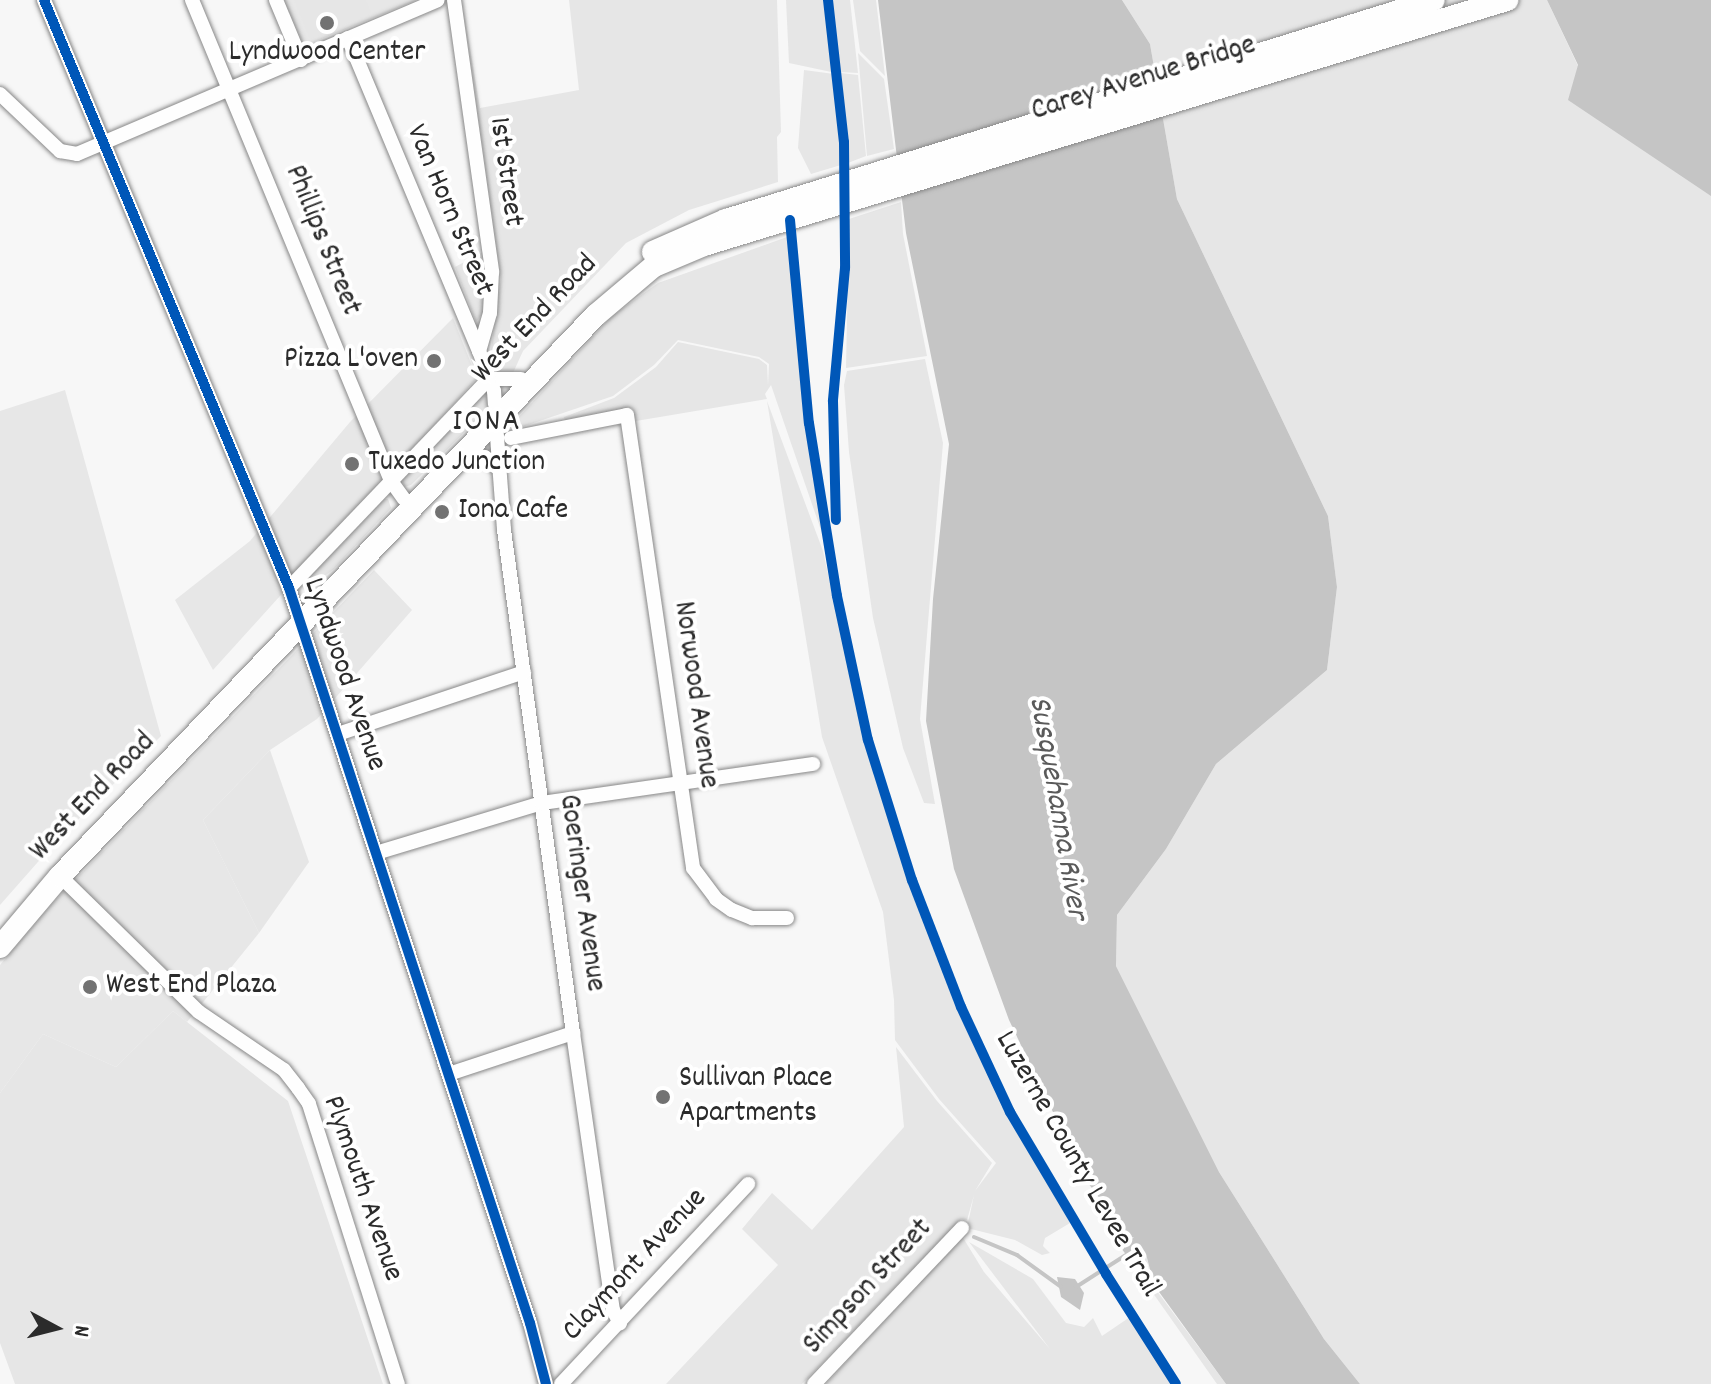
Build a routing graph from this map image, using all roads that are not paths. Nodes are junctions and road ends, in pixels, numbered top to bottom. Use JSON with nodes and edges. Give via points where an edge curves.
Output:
{"nodes":[{"id":1,"x":44,"y":0,"type":"edge"},
{"id":2,"x":192,"y":0,"type":"edge"},
{"id":3,"x":276,"y":0,"type":"edge"},
{"id":4,"x":438,"y":0,"type":"edge"},
{"id":5,"x":454,"y":0,"type":"edge"},
{"id":6,"x":1434,"y":0,"type":"edge"},
{"id":7,"x":1507,"y":0,"type":"edge"},
{"id":8,"x":348,"y":38,"type":"junction"},
{"id":9,"x":301,"y":60,"type":"junction"},
{"id":10,"x":231,"y":90,"type":"junction"},
{"id":11,"x":0,"y":94,"type":"edge"},
{"id":12,"x":104,"y":145,"type":"junction"},
{"id":13,"x":798,"y":208,"type":"junction"},
{"id":14,"x":479,"y":351,"type":"junction"},
{"id":15,"x":489,"y":379,"type":"junction"},
{"id":16,"x":521,"y":379,"type":"junction"},
{"id":17,"x":501,"y":422,"type":"junction"},
{"id":18,"x":467,"y":453,"type":"junction"},
{"id":19,"x":499,"y":469,"type":"junction"},
{"id":20,"x":398,"y":490,"type":"junction"},
{"id":21,"x":289,"y":588,"type":"junction"},
{"id":22,"x":302,"y":624,"type":"junction"},
{"id":23,"x":524,"y":672,"type":"junction"},
{"id":24,"x":338,"y":734,"type":"junction"},
{"id":25,"x":813,"y":764,"type":"dead end"},
{"id":26,"x":680,"y":784,"type":"junction"},
{"id":27,"x":542,"y":803,"type":"junction"},
{"id":28,"x":376,"y":853,"type":"junction"},
{"id":29,"x":60,"y":876,"type":"junction"},
{"id":30,"x":787,"y":918,"type":"dead end"},
{"id":31,"x":0,"y":947,"type":"edge"},
{"id":32,"x":573,"y":1033,"type":"junction"},
{"id":33,"x":449,"y":1074,"type":"junction"},
{"id":34,"x":748,"y":1184,"type":"dead end"},
{"id":35,"x":962,"y":1228,"type":"dead end"},
{"id":36,"x":620,"y":1323,"type":"junction"},
{"id":37,"x":398,"y":1384,"type":"edge"},
{"id":38,"x":546,"y":1384,"type":"edge"},
{"id":39,"x":561,"y":1384,"type":"edge"},
{"id":40,"x":814,"y":1384,"type":"edge"}],
"edges":[{"from":1,"to":12,"type":"street","name":"Lyndwood Avenue"},
{"from":2,"to":10,"type":"street","name":"Phillips Street"},
{"from":3,"to":9,"type":"street"},
{"from":4,"to":8,"type":"street"},
{"from":5,"to":14,"type":"street","name":"1st Street","via":[[492,272],[490,313]]},
{"from":6,"to":13,"type":"main road","name":"Carey Avenue Bridge"},
{"from":7,"to":13,"type":"main road","name":"Carey Avenue Bridge"},
{"from":8,"to":9,"type":"street"},
{"from":8,"to":14,"type":"street","name":"Van Horn Street"},
{"from":9,"to":10,"type":"street"},
{"from":10,"to":12,"type":"street"},
{"from":10,"to":20,"type":"street","name":"Phillips Street"},
{"from":11,"to":12,"type":"street","via":[[60,151],[77,154]]},
{"from":12,"to":21,"type":"street","name":"Lyndwood Avenue"},
{"from":13,"to":16,"type":"main road","name":"West End Road","via":[[697,230],[648,255],[605,290]]},
{"from":13,"to":17,"type":"main road","name":"West End Road","via":[[644,273],[596,315]]},
{"from":14,"to":15,"type":"street","name":"Van Horn Street"},
{"from":15,"to":16,"type":"street"},
{"from":15,"to":17,"type":"street","name":"Van Horn Street"},
{"from":15,"to":20,"type":"street","name":"West End Road"},
{"from":16,"to":17,"type":"main road","name":"West End Road"},
{"from":17,"to":18,"type":"main road","name":"West End Road"},
{"from":17,"to":19,"type":"street","name":"Goeringer Avenue"},
{"from":17,"to":20,"type":"main road","name":"West End Road"},
{"from":17,"to":26,"type":"street","name":"Norwood Avenue","via":[[627,415]]},
{"from":18,"to":19,"type":"street","via":[[485,457]]},
{"from":18,"to":22,"type":"main road","name":"West End Road"},
{"from":19,"to":23,"type":"street","name":"Goeringer Avenue"},
{"from":20,"to":21,"type":"street","name":"West End Road"},
{"from":20,"to":22,"type":"main road","name":"West End Road"},
{"from":21,"to":22,"type":"street","name":"Lyndwood Avenue"},
{"from":22,"to":24,"type":"street","name":"Lyndwood Avenue"},
{"from":22,"to":29,"type":"main road","name":"West End Road"},
{"from":23,"to":24,"type":"street"},
{"from":23,"to":27,"type":"street","name":"Goeringer Avenue"},
{"from":24,"to":28,"type":"street","name":"Lyndwood Avenue"},
{"from":25,"to":26,"type":"street"},
{"from":26,"to":27,"type":"street"},
{"from":26,"to":30,"type":"street","name":"Norwood Avenue","via":[[697,878],[732,910],[752,918]]},
{"from":27,"to":28,"type":"street"},
{"from":27,"to":32,"type":"street","name":"Goeringer Avenue"},
{"from":28,"to":33,"type":"street","name":"Lyndwood Avenue"},
{"from":29,"to":31,"type":"main road","name":"West End Road"},
{"from":29,"to":37,"type":"street","name":"Plymouth Avenue","via":[[199,1012],[284,1070],[309,1104]]},
{"from":32,"to":33,"type":"street"},
{"from":32,"to":36,"type":"street","name":"Goeringer Avenue","via":[[613,1310]]},
{"from":33,"to":38,"type":"street","name":"Lyndwood Avenue"},
{"from":34,"to":36,"type":"street","name":"Claymont Avenue"},
{"from":35,"to":40,"type":"street","name":"Simpson Street"},
{"from":36,"to":39,"type":"street","name":"Claymont Avenue"}]}
